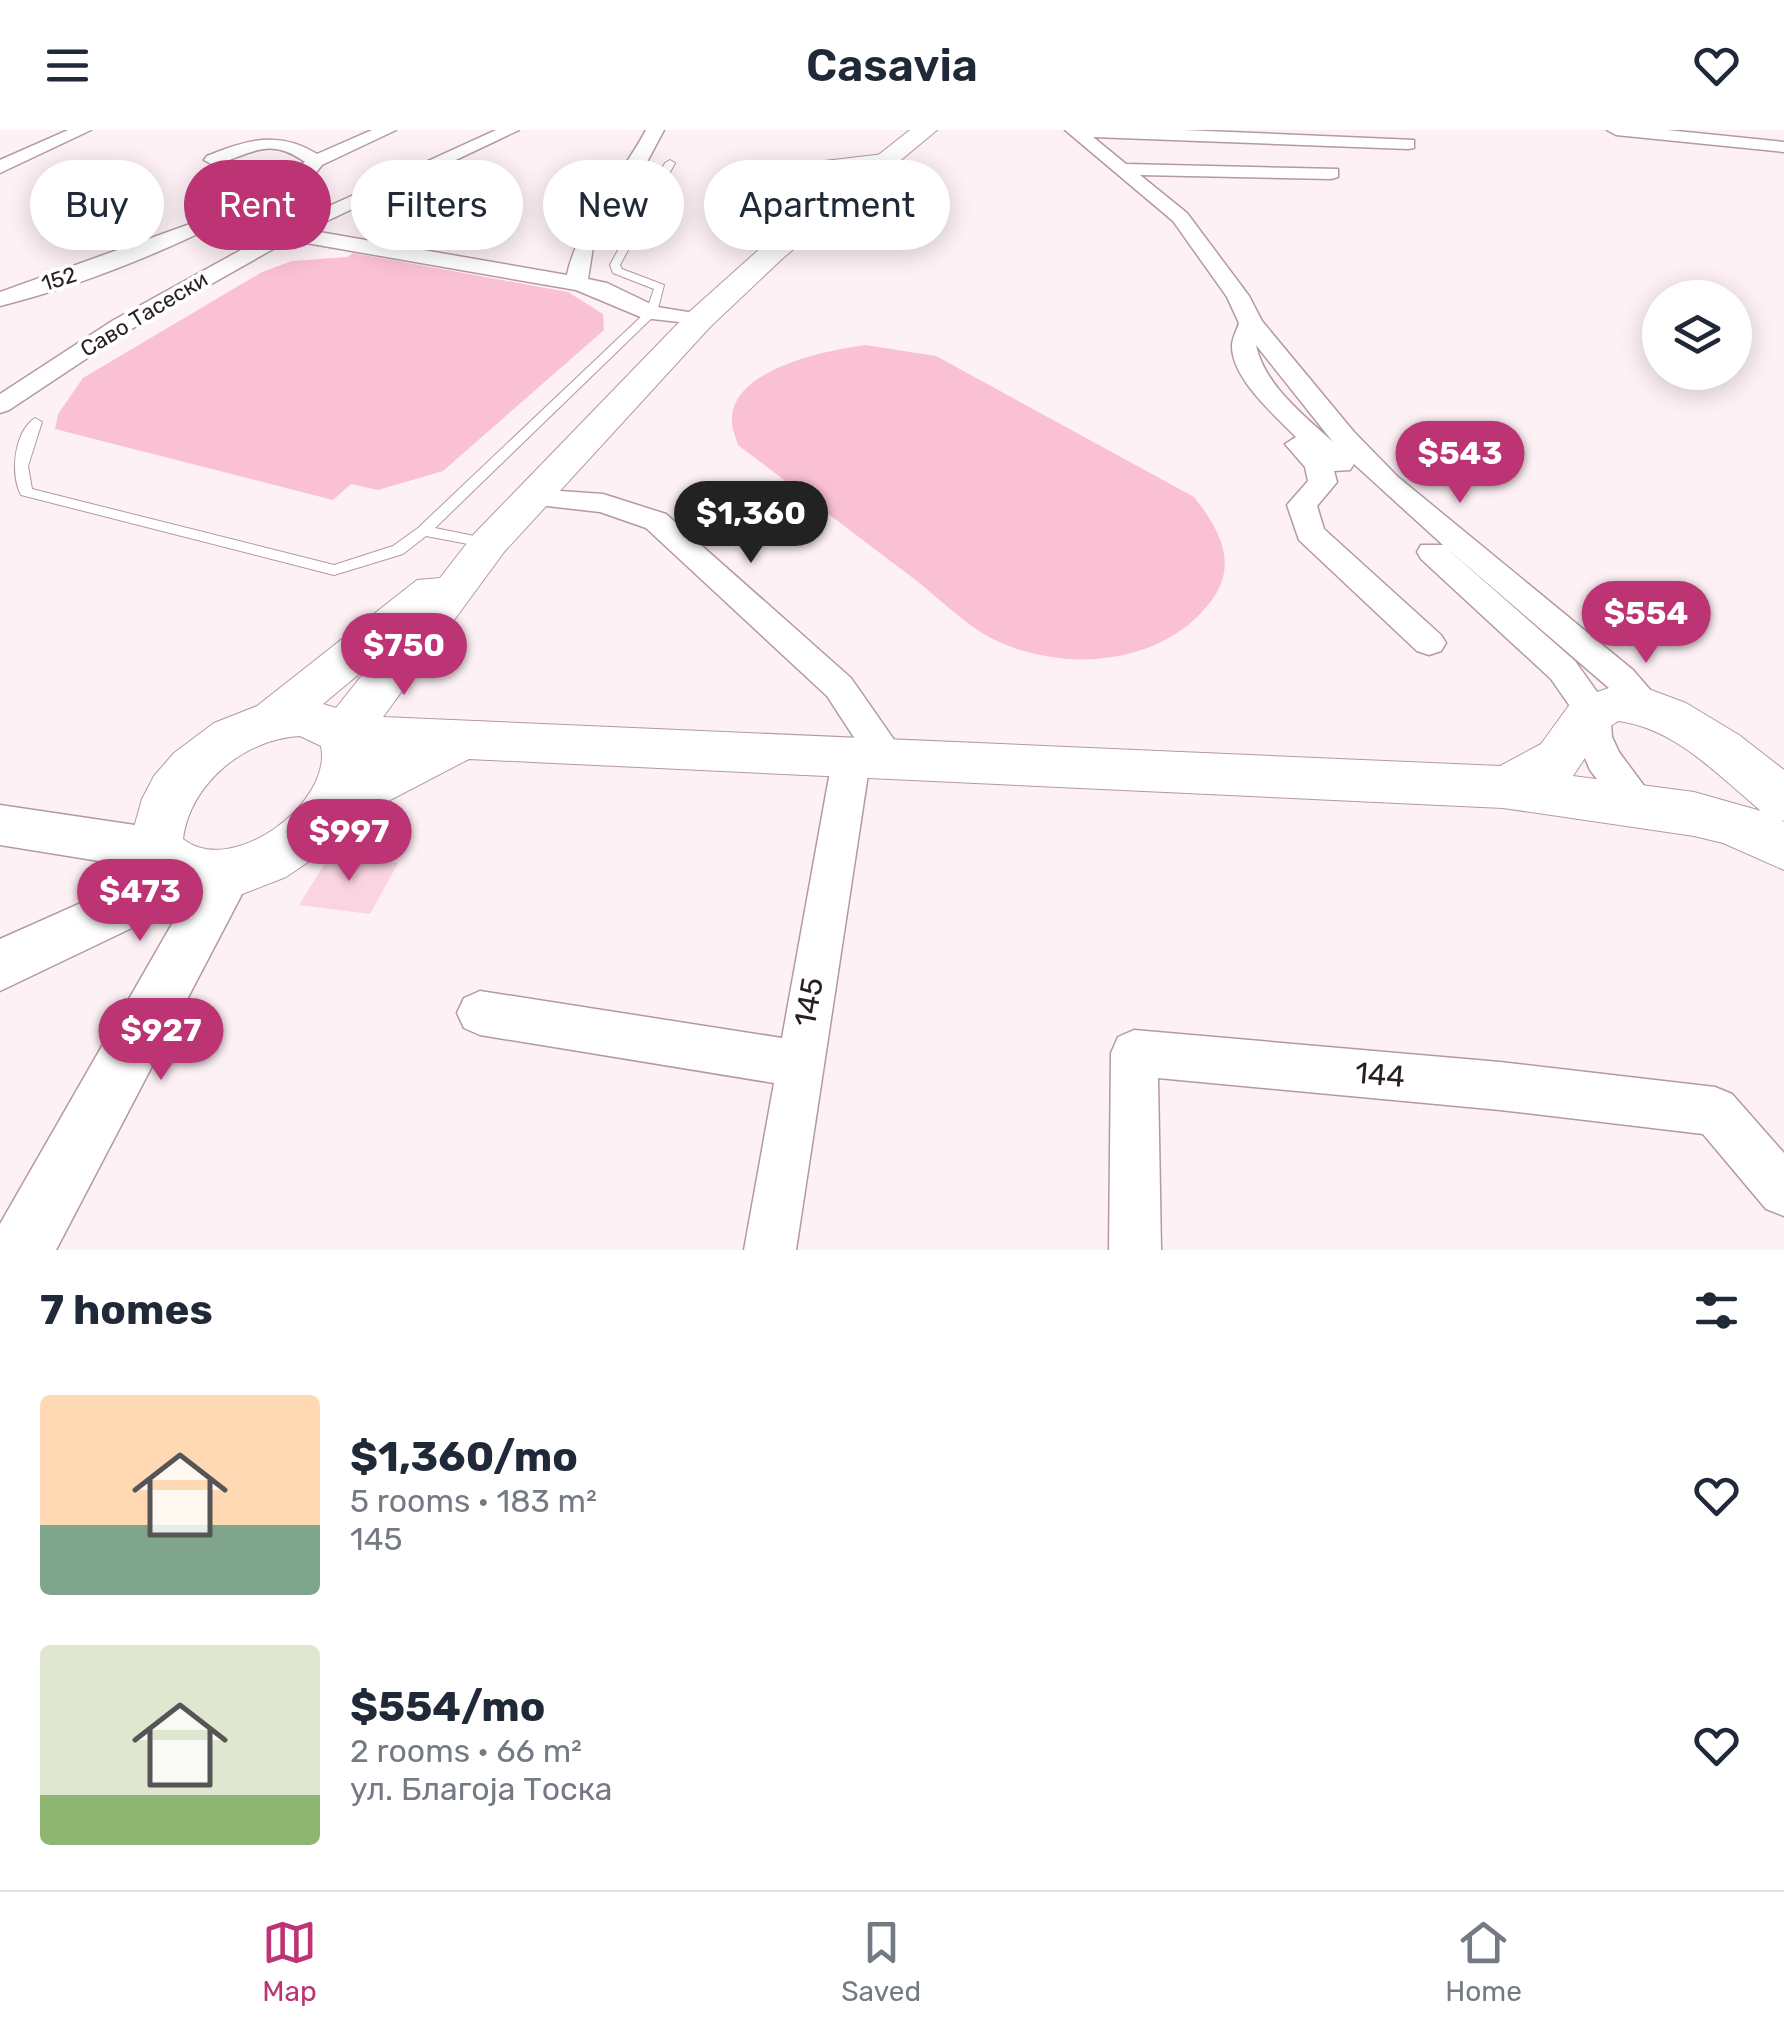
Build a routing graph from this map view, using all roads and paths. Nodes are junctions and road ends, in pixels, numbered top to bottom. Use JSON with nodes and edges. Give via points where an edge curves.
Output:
{"nodes":[{"id":1,"x":82,"y":130,"type":"edge"},
{"id":2,"x":387,"y":130,"type":"edge"},
{"id":3,"x":510,"y":130,"type":"edge"},
{"id":4,"x":656,"y":130,"type":"edge"},
{"id":5,"x":925,"y":130,"type":"edge"},
{"id":6,"x":1074,"y":130,"type":"edge"},
{"id":7,"x":1616,"y":130,"type":"edge"},
{"id":8,"x":1408,"y":144,"type":"dead end"},
{"id":9,"x":1784,"y":147,"type":"edge"},
{"id":10,"x":893,"y":156,"type":"junction"},
{"id":11,"x":213,"y":160,"type":"dead end"},
{"id":12,"x":314,"y":160,"type":"edge"},
{"id":13,"x":445,"y":160,"type":"edge"},
{"id":14,"x":856,"y":160,"type":"edge"},
{"id":15,"x":888,"y":160,"type":"edge"},
{"id":16,"x":1,"y":165,"type":"edge"},
{"id":17,"x":331,"y":167,"type":"edge"},
{"id":18,"x":1120,"y":169,"type":"junction"},
{"id":19,"x":1331,"y":173,"type":"dead end"},
{"id":20,"x":184,"y":234,"type":"edge"},
{"id":21,"x":331,"y":241,"type":"edge"},
{"id":22,"x":256,"y":250,"type":"edge"},
{"id":23,"x":623,"y":250,"type":"edge"},
{"id":24,"x":778,"y":250,"type":"edge"},
{"id":25,"x":576,"y":282,"type":"junction"},
{"id":26,"x":0,"y":298,"type":"edge"},
{"id":27,"x":650,"y":313,"type":"junction"},
{"id":28,"x":699,"y":320,"type":"junction"},
{"id":29,"x":1251,"y":323,"type":"junction"},
{"id":30,"x":7,"y":394,"type":"edge"},
{"id":31,"x":1278,"y":401,"type":"junction"},
{"id":32,"x":36,"y":422,"type":"dead end"},
{"id":33,"x":536,"y":493,"type":"junction"},
{"id":34,"x":424,"y":530,"type":"junction"},
{"id":35,"x":489,"y":543,"type":"junction"},
{"id":36,"x":1429,"y":643,"type":"dead end"},
{"id":37,"x":1647,"y":707,"type":"junction"},
{"id":38,"x":1592,"y":710,"type":"junction"},
{"id":39,"x":276,"y":716,"type":"junction"},
{"id":40,"x":343,"y":735,"type":"junction"},
{"id":41,"x":462,"y":740,"type":"junction"},
{"id":42,"x":870,"y":756,"type":"junction"},
{"id":43,"x":1503,"y":787,"type":"junction"},
{"id":44,"x":1757,"y":800,"type":"edge"},
{"id":45,"x":1640,"y":806,"type":"junction"},
{"id":46,"x":329,"y":807,"type":"junction"},
{"id":47,"x":0,"y":825,"type":"edge"},
{"id":48,"x":1784,"y":847,"type":"edge"},
{"id":49,"x":192,"y":866,"type":"junction"},
{"id":50,"x":0,"y":966,"type":"edge"},
{"id":51,"x":480,"y":1013,"type":"dead end"},
{"id":52,"x":799,"y":1064,"type":"junction"},
{"id":53,"x":1784,"y":1191,"type":"edge"},
{"id":54,"x":21,"y":1250,"type":"edge"},
{"id":55,"x":770,"y":1250,"type":"edge"},
{"id":56,"x":1135,"y":1250,"type":"edge"}],
"edges":[{"from":1,"to":16,"type":"street"},
{"from":2,"to":17,"type":"street","name":"152"},
{"from":3,"to":13,"type":"street","name":"Саво Тасески"},
{"from":4,"to":25,"type":"street","via":[[583,246]]},
{"from":5,"to":10,"type":"main road"},
{"from":6,"to":8,"type":"street"},
{"from":6,"to":18,"type":"street"},
{"from":7,"to":9,"type":"street"},
{"from":10,"to":14,"type":"lane"},
{"from":10,"to":15,"type":"main road"},
{"from":11,"to":12,"type":"street","via":[[281,134]]},
{"from":18,"to":19,"type":"street"},
{"from":18,"to":29,"type":"street","via":[[1180,218]]},
{"from":20,"to":26,"type":"street","name":"152"},
{"from":21,"to":25,"type":"street"},
{"from":22,"to":30,"type":"street","name":"Саво Тасески"},
{"from":23,"to":27,"type":"lane","via":[[617,271],[660,287]]},
{"from":24,"to":28,"type":"main road"},
{"from":25,"to":27,"type":"street"},
{"from":27,"to":28,"type":"street"},
{"from":27,"to":34,"type":"lane"},
{"from":28,"to":33,"type":"main road"},
{"from":29,"to":31,"type":"street","via":[[1244,346],[1248,363]]},
{"from":29,"to":37,"type":"street","via":[[1388,483]]},
{"from":31,"to":36,"type":"street","via":[[1271,410],[1318,466],[1322,482],[1302,504],[1310,532]]},
{"from":31,"to":38,"type":"street","via":[[1563,670]]},
{"from":32,"to":34,"type":"lane","via":[[20,462],[26,492],[334,570],[398,550]]},
{"from":33,"to":35,"type":"main road"},
{"from":33,"to":42,"type":"street","via":[[603,503],[656,521],[839,687]]},
{"from":34,"to":35,"type":"lane"},
{"from":35,"to":39,"type":"main road"},
{"from":35,"to":40,"type":"main road"},
{"from":37,"to":38,"type":"main road","via":[[1614,702]]},
{"from":37,"to":44,"type":"main road","via":[[1719,746]]},
{"from":38,"to":43,"type":"main road","via":[[1559,758]]},
{"from":38,"to":45,"type":"street","via":[[1603,760]]},
{"from":39,"to":40,"type":"main road","via":[[313,719]]},
{"from":39,"to":49,"type":"main road","via":[[216,748],[176,785],[156,828]]},
{"from":40,"to":41,"type":"main road"},
{"from":40,"to":46,"type":"main road","via":[[349,764]]},
{"from":41,"to":42,"type":"main road"},
{"from":41,"to":46,"type":"main road"},
{"from":42,"to":43,"type":"main road"},
{"from":42,"to":52,"type":"street","name":"145"},
{"from":43,"to":45,"type":"main road"},
{"from":44,"to":45,"type":"main road"},
{"from":44,"to":48,"type":"main road"},
{"from":46,"to":49,"type":"main road","via":[[287,848],[250,869]]},
{"from":47,"to":49,"type":"street"},
{"from":49,"to":50,"type":"street"},
{"from":49,"to":54,"type":"street"},
{"from":51,"to":52,"type":"street"},
{"from":52,"to":55,"type":"street","name":"145"},
{"from":53,"to":56,"type":"street","name":"144","via":[[1715,1110],[1134,1053]]}]}
